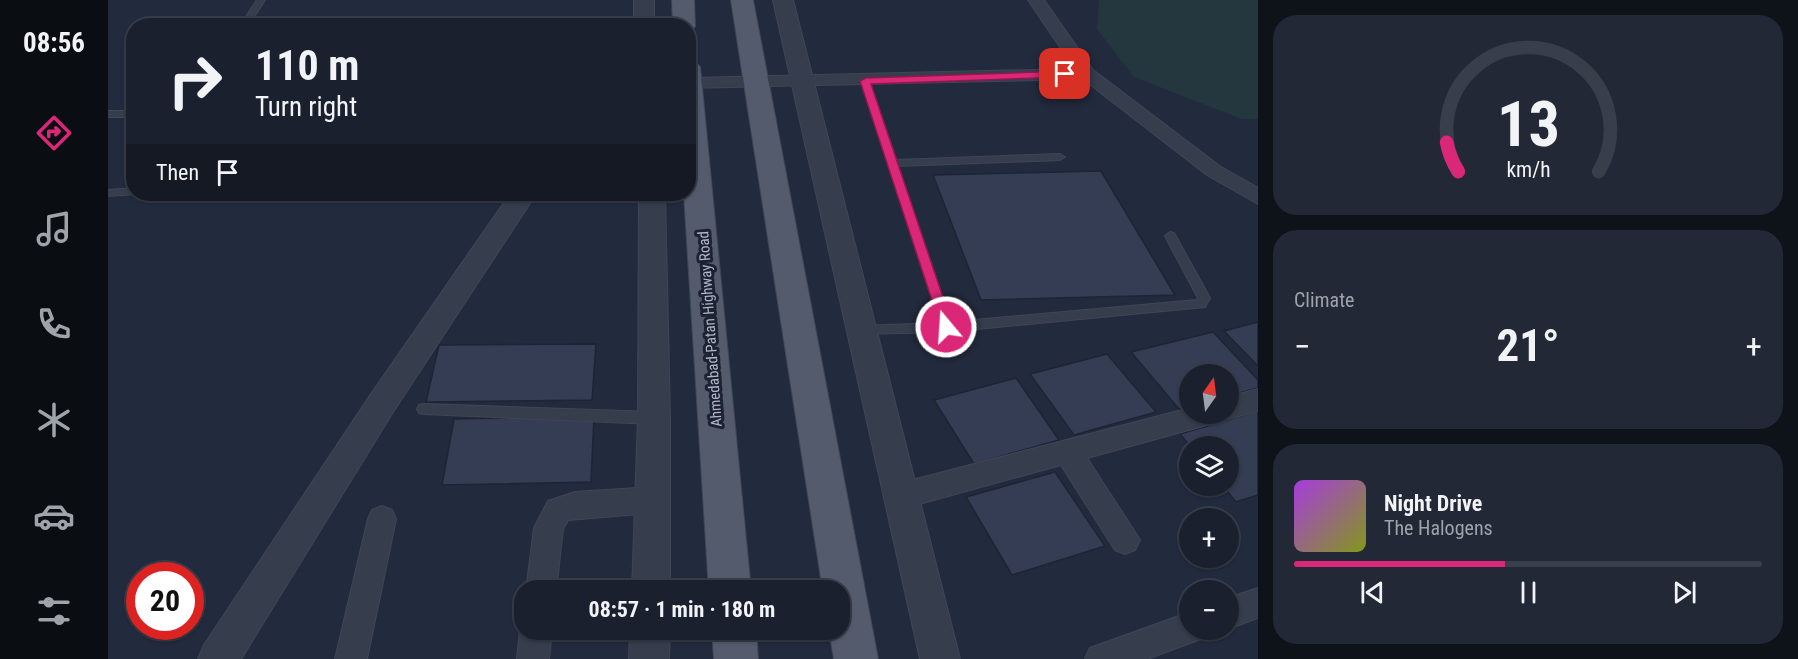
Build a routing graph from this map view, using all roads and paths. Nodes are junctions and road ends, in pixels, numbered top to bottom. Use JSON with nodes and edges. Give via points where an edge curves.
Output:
{"nodes":[{"id":1,"x":261,"y":0,"type":"edge"},
{"id":2,"x":644,"y":0,"type":"edge"},
{"id":3,"x":683,"y":0,"type":"edge"},
{"id":4,"x":742,"y":0,"type":"edge"},
{"id":5,"x":783,"y":0,"type":"edge"},
{"id":6,"x":1035,"y":0,"type":"edge"},
{"id":7,"x":249,"y":18,"type":"edge"},
{"id":8,"x":644,"y":18,"type":"edge"},
{"id":9,"x":684,"y":18,"type":"edge"},
{"id":10,"x":1087,"y":74,"type":"junction"},
{"id":11,"x":696,"y":76,"type":"edge"},
{"id":12,"x":756,"y":81,"type":"junction"},
{"id":13,"x":802,"y":81,"type":"junction"},
{"id":14,"x":866,"y":81,"type":"junction"},
{"id":15,"x":108,"y":114,"type":"edge"},
{"id":16,"x":126,"y":114,"type":"edge"},
{"id":17,"x":696,"y":152,"type":"edge"},
{"id":18,"x":1060,"y":157,"type":"dead end"},
{"id":19,"x":893,"y":163,"type":"junction"},
{"id":20,"x":126,"y":191,"type":"edge"},
{"id":21,"x":108,"y":193,"type":"edge"},
{"id":22,"x":1258,"y":197,"type":"edge"},
{"id":23,"x":518,"y":201,"type":"edge"},
{"id":24,"x":652,"y":201,"type":"edge"},
{"id":25,"x":1170,"y":236,"type":"dead end"},
{"id":26,"x":946,"y":327,"type":"junction"},
{"id":27,"x":862,"y":331,"type":"junction"},
{"id":28,"x":1258,"y":400,"type":"edge"},
{"id":29,"x":1239,"y":405,"type":"edge"},
{"id":30,"x":424,"y":409,"type":"dead end"},
{"id":31,"x":654,"y":418,"type":"junction"},
{"id":32,"x":1179,"y":421,"type":"edge"},
{"id":33,"x":1067,"y":451,"type":"junction"},
{"id":34,"x":901,"y":496,"type":"junction"},
{"id":35,"x":652,"y":500,"type":"junction"},
{"id":36,"x":382,"y":519,"type":"dead end"},
{"id":37,"x":1125,"y":540,"type":"dead end"},
{"id":38,"x":542,"y":580,"type":"edge"},
{"id":39,"x":651,"y":580,"type":"edge"},
{"id":40,"x":729,"y":580,"type":"edge"},
{"id":41,"x":1258,"y":603,"type":"edge"},
{"id":42,"x":1239,"y":610,"type":"edge"},
{"id":43,"x":1179,"y":633,"type":"edge"},
{"id":44,"x":535,"y":640,"type":"edge"},
{"id":45,"x":650,"y":640,"type":"edge"},
{"id":46,"x":735,"y":640,"type":"edge"},
{"id":47,"x":1139,"y":653,"type":"edge"},
{"id":48,"x":218,"y":659,"type":"edge"},
{"id":49,"x":351,"y":659,"type":"edge"},
{"id":50,"x":532,"y":659,"type":"edge"},
{"id":51,"x":650,"y":659,"type":"edge"},
{"id":52,"x":736,"y":659,"type":"edge"},
{"id":53,"x":856,"y":659,"type":"edge"},
{"id":54,"x":940,"y":659,"type":"edge"},
{"id":55,"x":1101,"y":659,"type":"edge"}],
"edges":[{"from":1,"to":7,"type":"lane"},
{"from":2,"to":8,"type":"street"},
{"from":3,"to":9,"type":"main road"},
{"from":4,"to":12,"type":"main road"},
{"from":5,"to":13,"type":"street"},
{"from":6,"to":10,"type":"street"},
{"from":10,"to":14,"type":"street"},
{"from":10,"to":22,"type":"street","via":[[1214,171]]},
{"from":11,"to":12,"type":"street"},
{"from":12,"to":13,"type":"street"},
{"from":12,"to":53,"type":"main road"},
{"from":13,"to":14,"type":"street"},
{"from":13,"to":27,"type":"street"},
{"from":14,"to":19,"type":"lane"},
{"from":15,"to":16,"type":"lane"},
{"from":17,"to":40,"type":"main road","name":"Ahmedabad-Patan Highway Road"},
{"from":18,"to":19,"type":"lane"},
{"from":19,"to":26,"type":"lane"},
{"from":20,"to":21,"type":"lane"},
{"from":23,"to":48,"type":"street","via":[[382,403]]},
{"from":24,"to":31,"type":"street"},
{"from":25,"to":26,"type":"lane","via":[[1204,298],[1201,304]]},
{"from":26,"to":27,"type":"lane"},
{"from":27,"to":34,"type":"street"},
{"from":28,"to":29,"type":"street"},
{"from":30,"to":31,"type":"lane"},
{"from":31,"to":35,"type":"street"},
{"from":32,"to":33,"type":"street"},
{"from":33,"to":34,"type":"street"},
{"from":33,"to":37,"type":"street"},
{"from":34,"to":54,"type":"street"},
{"from":35,"to":38,"type":"street","via":[[575,505],[558,510],[549,528]]},
{"from":35,"to":39,"type":"street"},
{"from":36,"to":49,"type":"street"},
{"from":41,"to":42,"type":"street"},
{"from":43,"to":47,"type":"street"},
{"from":44,"to":50,"type":"street"},
{"from":45,"to":51,"type":"street"},
{"from":46,"to":52,"type":"main road"},
{"from":47,"to":55,"type":"street"}]}
